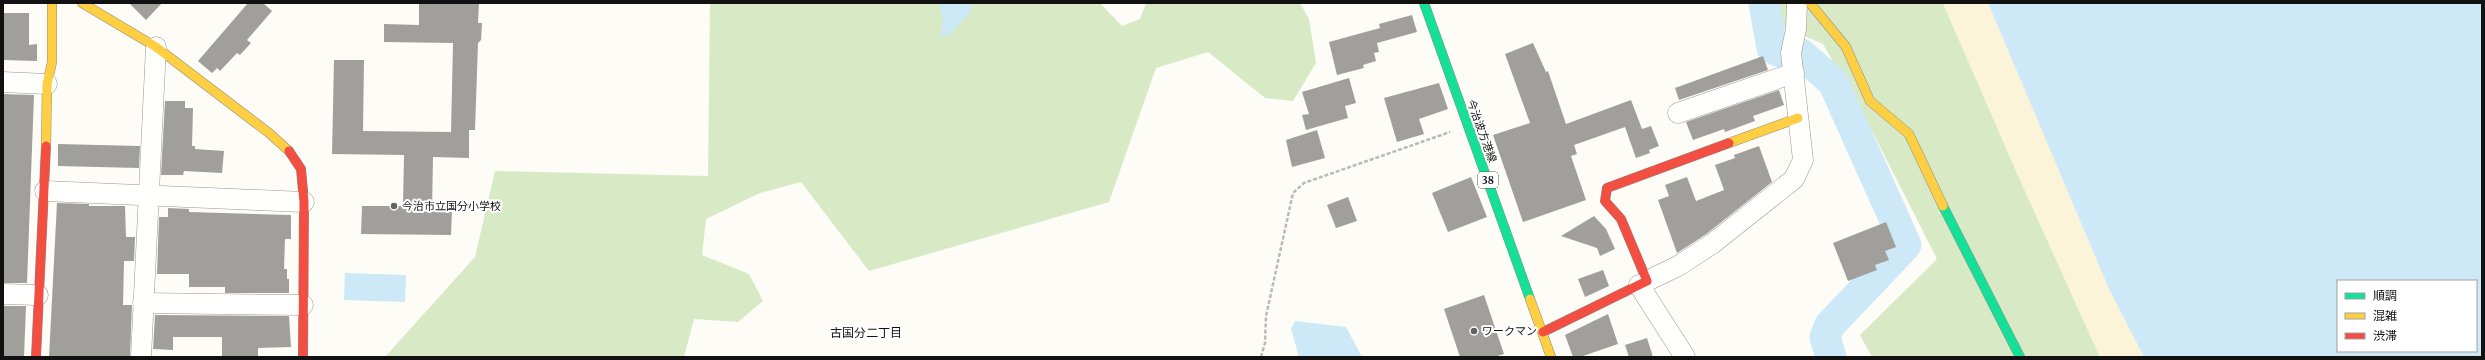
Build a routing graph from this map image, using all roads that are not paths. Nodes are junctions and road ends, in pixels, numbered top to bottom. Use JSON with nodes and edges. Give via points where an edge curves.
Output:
{"nodes":[{"id":1,"x":52,"y":3,"type":"edge"},
{"id":2,"x":82,"y":3,"type":"edge"},
{"id":3,"x":1424,"y":3,"type":"edge"},
{"id":4,"x":1797,"y":3,"type":"edge"},
{"id":5,"x":1810,"y":3,"type":"edge"},
{"id":6,"x":156,"y":47,"type":"junction"},
{"id":7,"x":1794,"y":73,"type":"junction"},
{"id":8,"x":3,"y":82,"type":"edge"},
{"id":9,"x":47,"y":84,"type":"junction"},
{"id":10,"x":1678,"y":114,"type":"dead end"},
{"id":11,"x":1798,"y":118,"type":"junction"},
{"id":12,"x":45,"y":191,"type":"junction"},
{"id":13,"x":148,"y":197,"type":"junction"},
{"id":14,"x":304,"y":202,"type":"junction"},
{"id":15,"x":1643,"y":283,"type":"junction"},
{"id":16,"x":3,"y":294,"type":"edge"},
{"id":17,"x":38,"y":295,"type":"junction"},
{"id":18,"x":143,"y":303,"type":"junction"},
{"id":19,"x":303,"y":305,"type":"junction"},
{"id":20,"x":1544,"y":332,"type":"junction"},
{"id":21,"x":36,"y":357,"type":"edge"},
{"id":22,"x":141,"y":357,"type":"edge"},
{"id":23,"x":302,"y":357,"type":"edge"},
{"id":24,"x":1551,"y":357,"type":"edge"},
{"id":25,"x":1685,"y":357,"type":"edge"},
{"id":26,"x":2020,"y":357,"type":"edge"}],
"edges":[{"from":1,"to":9,"type":"street","via":[[52,62]]},
{"from":2,"to":6,"type":"street"},
{"from":3,"to":20,"type":"street","name":"今治波方港線","number":"38"},
{"from":4,"to":7,"type":"street","via":[[1796,29],[1791,53]]},
{"from":5,"to":26,"type":"street","via":[[1846,47],[1870,101],[1909,134],[1932,185]]},
{"from":6,"to":13,"type":"street"},
{"from":6,"to":14,"type":"street","via":[[288,150],[301,169]]},
{"from":7,"to":10,"type":"street"},
{"from":7,"to":11,"type":"street"},
{"from":8,"to":9,"type":"street"},
{"from":9,"to":12,"type":"street"},
{"from":11,"to":15,"type":"street","via":[[1803,160],[1794,179],[1712,244],[1678,266]]},
{"from":11,"to":15,"type":"street","via":[[1607,188],[1604,201],[1621,219]]},
{"from":12,"to":13,"type":"street"},
{"from":12,"to":17,"type":"street"},
{"from":13,"to":14,"type":"street"},
{"from":13,"to":18,"type":"street"},
{"from":14,"to":19,"type":"street"},
{"from":15,"to":20,"type":"street"},
{"from":15,"to":25,"type":"street"},
{"from":16,"to":17,"type":"street"},
{"from":17,"to":21,"type":"street"},
{"from":18,"to":19,"type":"street"},
{"from":18,"to":22,"type":"street"},
{"from":19,"to":23,"type":"street"},
{"from":20,"to":24,"type":"street","name":"今治波方港線","number":"38"}]}
